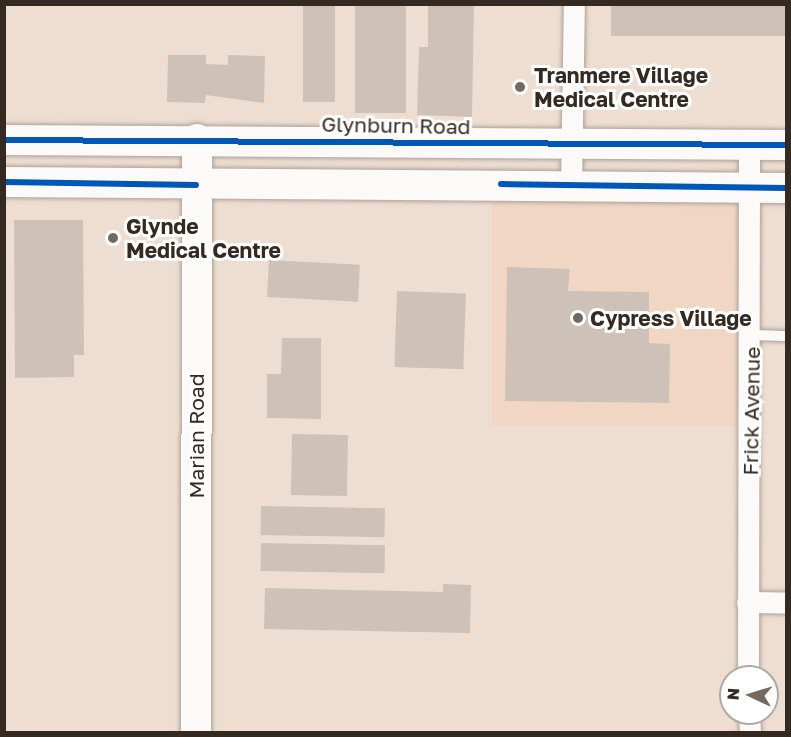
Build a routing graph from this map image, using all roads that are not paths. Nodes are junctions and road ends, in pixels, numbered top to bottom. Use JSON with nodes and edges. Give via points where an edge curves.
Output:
{"nodes":[{"id":1,"x":574,"y":4,"type":"edge"},
{"id":2,"x":196,"y":139,"type":"junction"},
{"id":3,"x":4,"y":140,"type":"edge"},
{"id":4,"x":572,"y":144,"type":"junction"},
{"id":5,"x":749,"y":144,"type":"junction"},
{"id":6,"x":786,"y":144,"type":"edge"},
{"id":7,"x":4,"y":182,"type":"edge"},
{"id":8,"x":196,"y":185,"type":"junction"},
{"id":9,"x":571,"y":186,"type":"junction"},
{"id":10,"x":750,"y":188,"type":"junction"},
{"id":11,"x":786,"y":189,"type":"edge"},
{"id":12,"x":752,"y":335,"type":"junction"},
{"id":13,"x":786,"y":336,"type":"edge"},
{"id":14,"x":747,"y":602,"type":"junction"},
{"id":15,"x":786,"y":603,"type":"edge"},
{"id":16,"x":748,"y":665,"type":"edge"},
{"id":17,"x":196,"y":732,"type":"edge"}],
"edges":[{"from":1,"to":4,"type":"street"},
{"from":2,"to":3,"type":"main road","name":"Glynburn Road"},
{"from":2,"to":4,"type":"main road","name":"Glynburn Road"},
{"from":2,"to":8,"type":"main road","name":"Marian Road"},
{"from":4,"to":5,"type":"main road","name":"Glynburn Road"},
{"from":4,"to":9,"type":"street"},
{"from":5,"to":6,"type":"main road","name":"Glynburn Road"},
{"from":5,"to":10,"type":"street","name":"Frick Avenue"},
{"from":7,"to":8,"type":"main road"},
{"from":8,"to":9,"type":"main road"},
{"from":8,"to":17,"type":"main road","name":"Marian Road"},
{"from":9,"to":10,"type":"main road"},
{"from":10,"to":11,"type":"main road"},
{"from":10,"to":12,"type":"street","name":"Frick Avenue"},
{"from":12,"to":13,"type":"lane"},
{"from":12,"to":14,"type":"street","name":"Frick Avenue"},
{"from":14,"to":15,"type":"street"},
{"from":14,"to":16,"type":"street","name":"Frick Avenue"}]}
